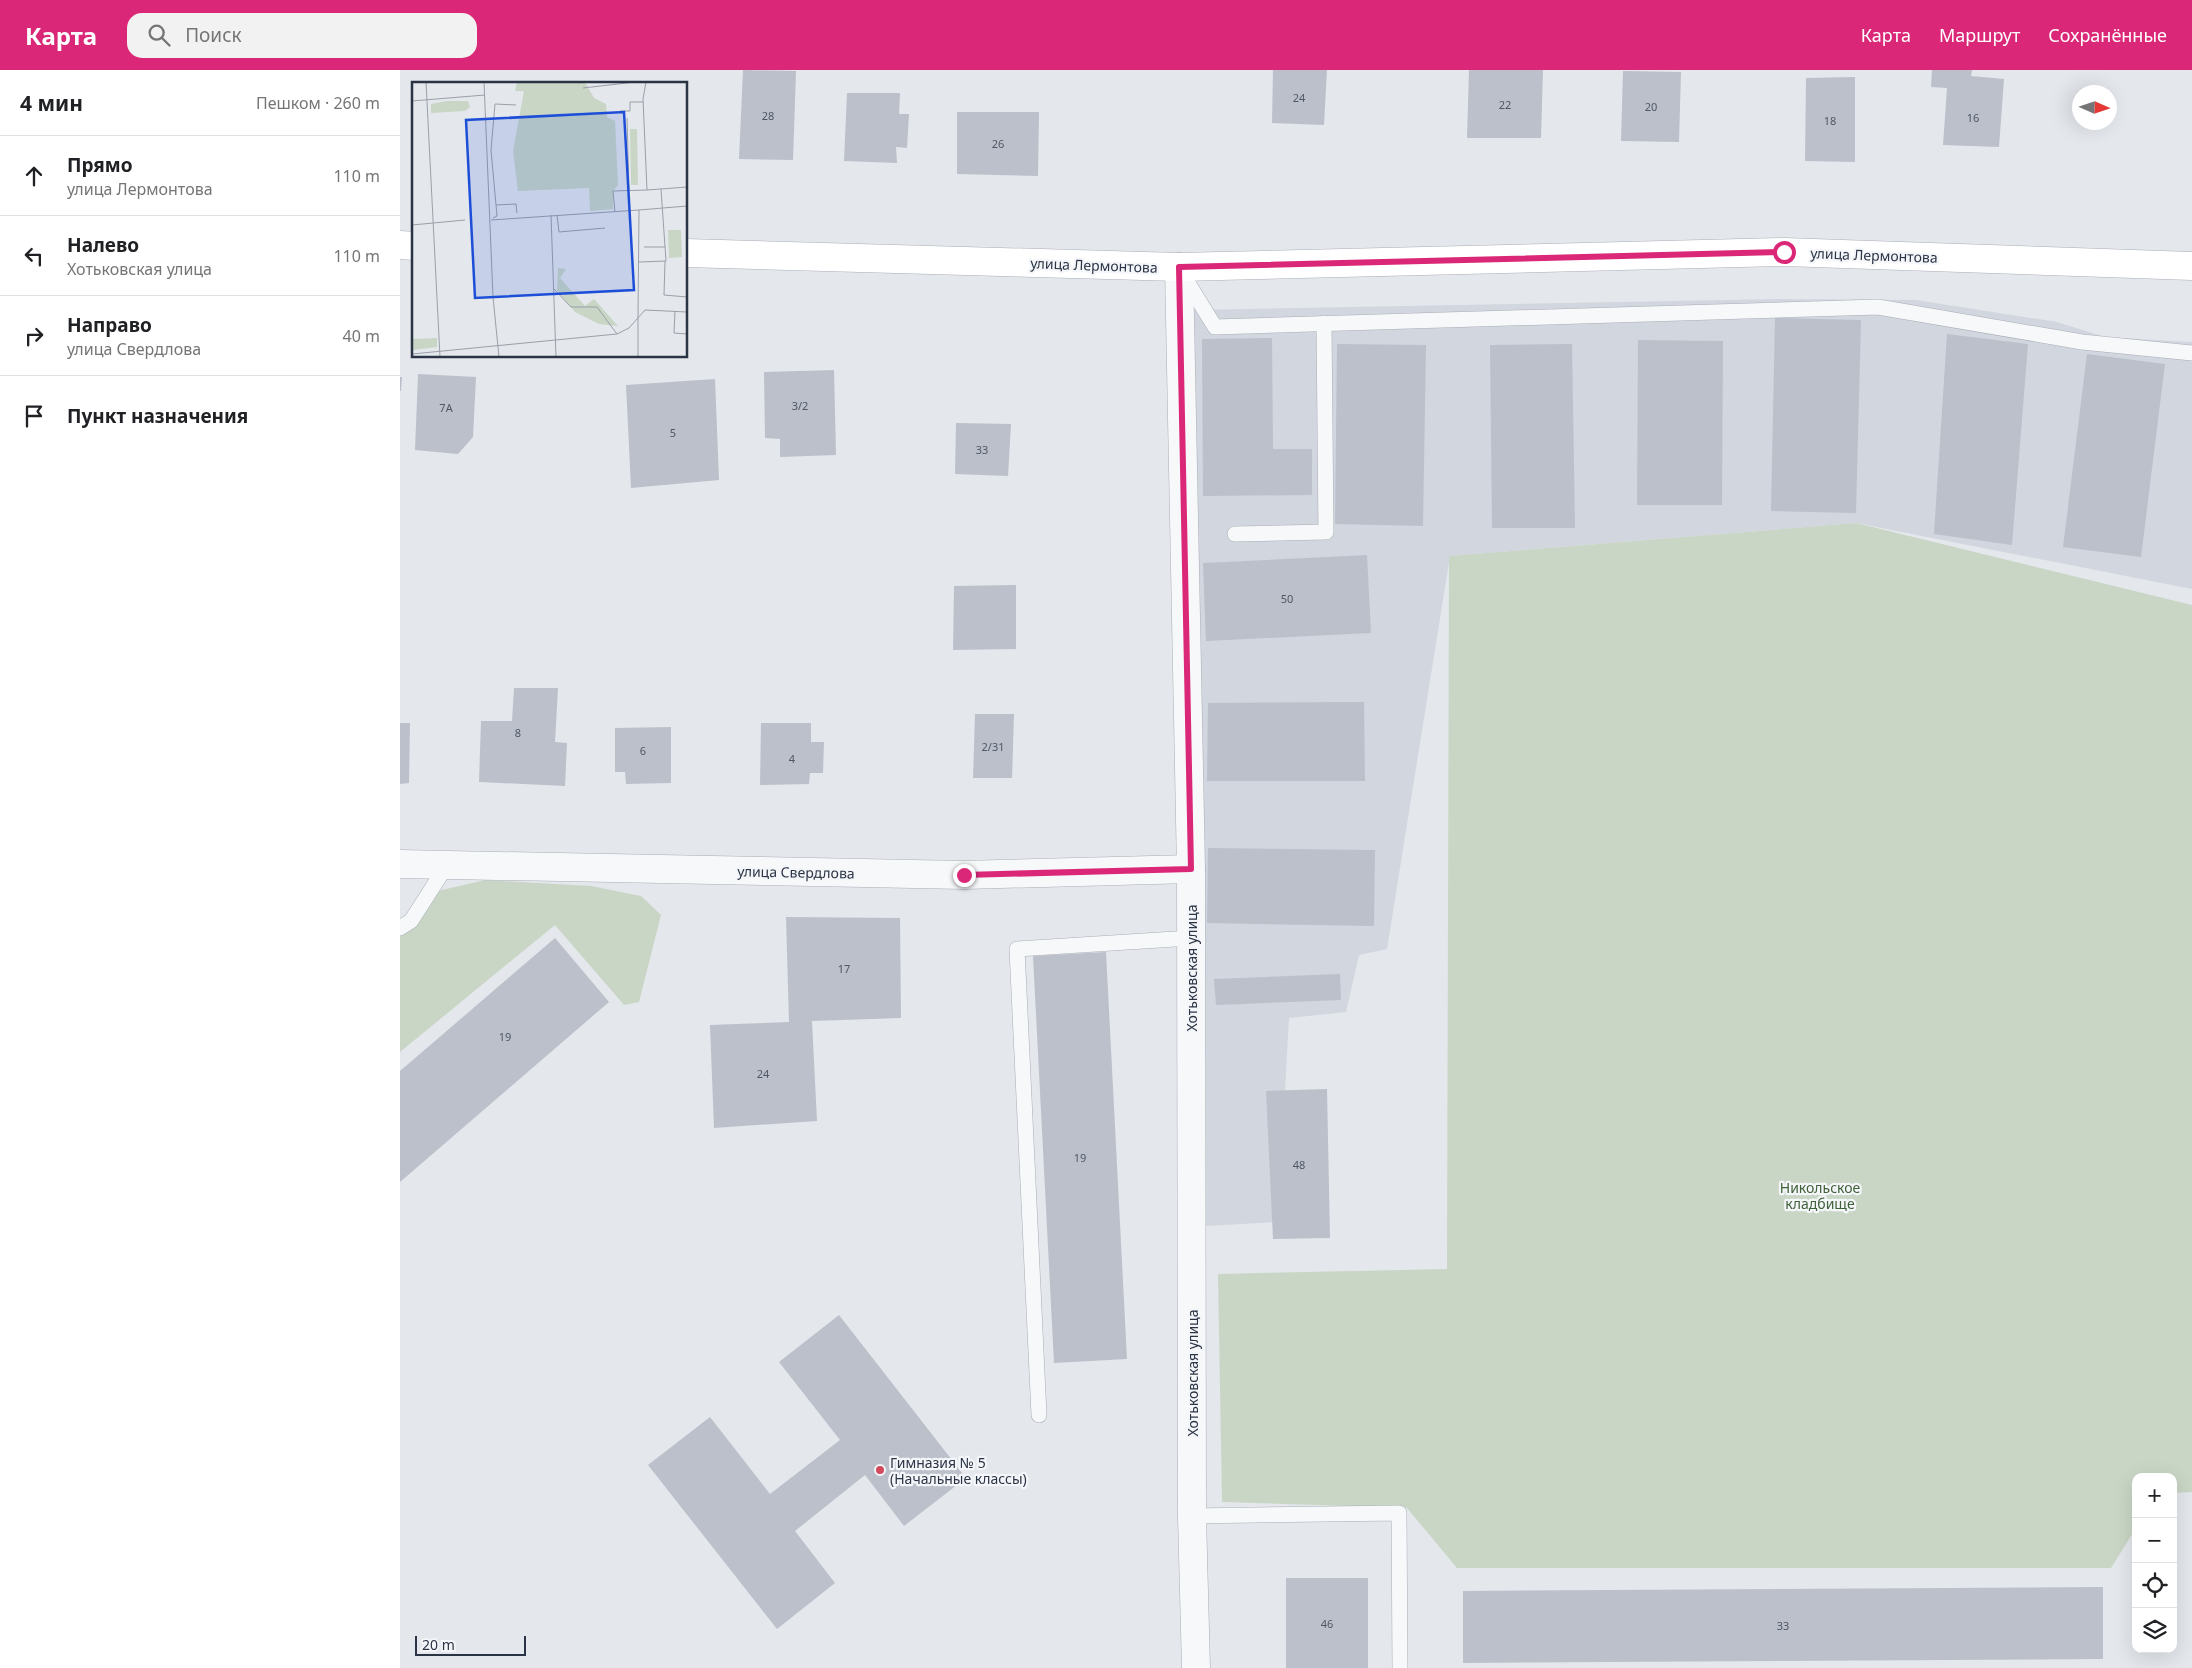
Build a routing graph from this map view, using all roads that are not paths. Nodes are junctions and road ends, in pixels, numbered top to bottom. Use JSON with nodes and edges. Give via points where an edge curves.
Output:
{"nodes":[{"id":1,"x":688,"y":253,"type":"edge"},
{"id":2,"x":2192,"y":266,"type":"edge"},
{"id":3,"x":1179,"y":267,"type":"junction"},
{"id":4,"x":1324,"y":323,"type":"junction"},
{"id":5,"x":2192,"y":353,"type":"edge"},
{"id":6,"x":1235,"y":534,"type":"dead end"},
{"id":7,"x":400,"y":864,"type":"edge"},
{"id":8,"x":447,"y":865,"type":"junction"},
{"id":9,"x":1191,"y":869,"type":"junction"},
{"id":10,"x":400,"y":928,"type":"edge"},
{"id":11,"x":1191,"y":938,"type":"junction"},
{"id":12,"x":1039,"y":1416,"type":"dead end"},
{"id":13,"x":1192,"y":1516,"type":"junction"},
{"id":14,"x":1196,"y":1668,"type":"edge"},
{"id":15,"x":1400,"y":1668,"type":"edge"}],
"edges":[{"from":1,"to":3,"type":"street","name":"улица Лермонтова"},
{"from":2,"to":3,"type":"street","name":"улица Лермонтова","via":[[1784,252]]},
{"from":3,"to":4,"type":"lane","via":[[1215,326]]},
{"from":3,"to":9,"type":"street","name":"Хотьковская улица"},
{"from":4,"to":5,"type":"lane","via":[[1878,307],[2082,342]]},
{"from":4,"to":6,"type":"lane","via":[[1326,532]]},
{"from":7,"to":8,"type":"street","name":"улица Свердлова"},
{"from":8,"to":9,"type":"street","name":"улица Свердлова","via":[[964,875]]},
{"from":8,"to":10,"type":"lane","via":[[411,921]]},
{"from":9,"to":11,"type":"street","name":"Хотьковская улица"},
{"from":11,"to":12,"type":"lane","via":[[1017,949]]},
{"from":11,"to":13,"type":"street","name":"Хотьковская улица"},
{"from":13,"to":14,"type":"street","name":"Хотьковская улица"},
{"from":13,"to":15,"type":"lane","via":[[1399,1514]]}]}
